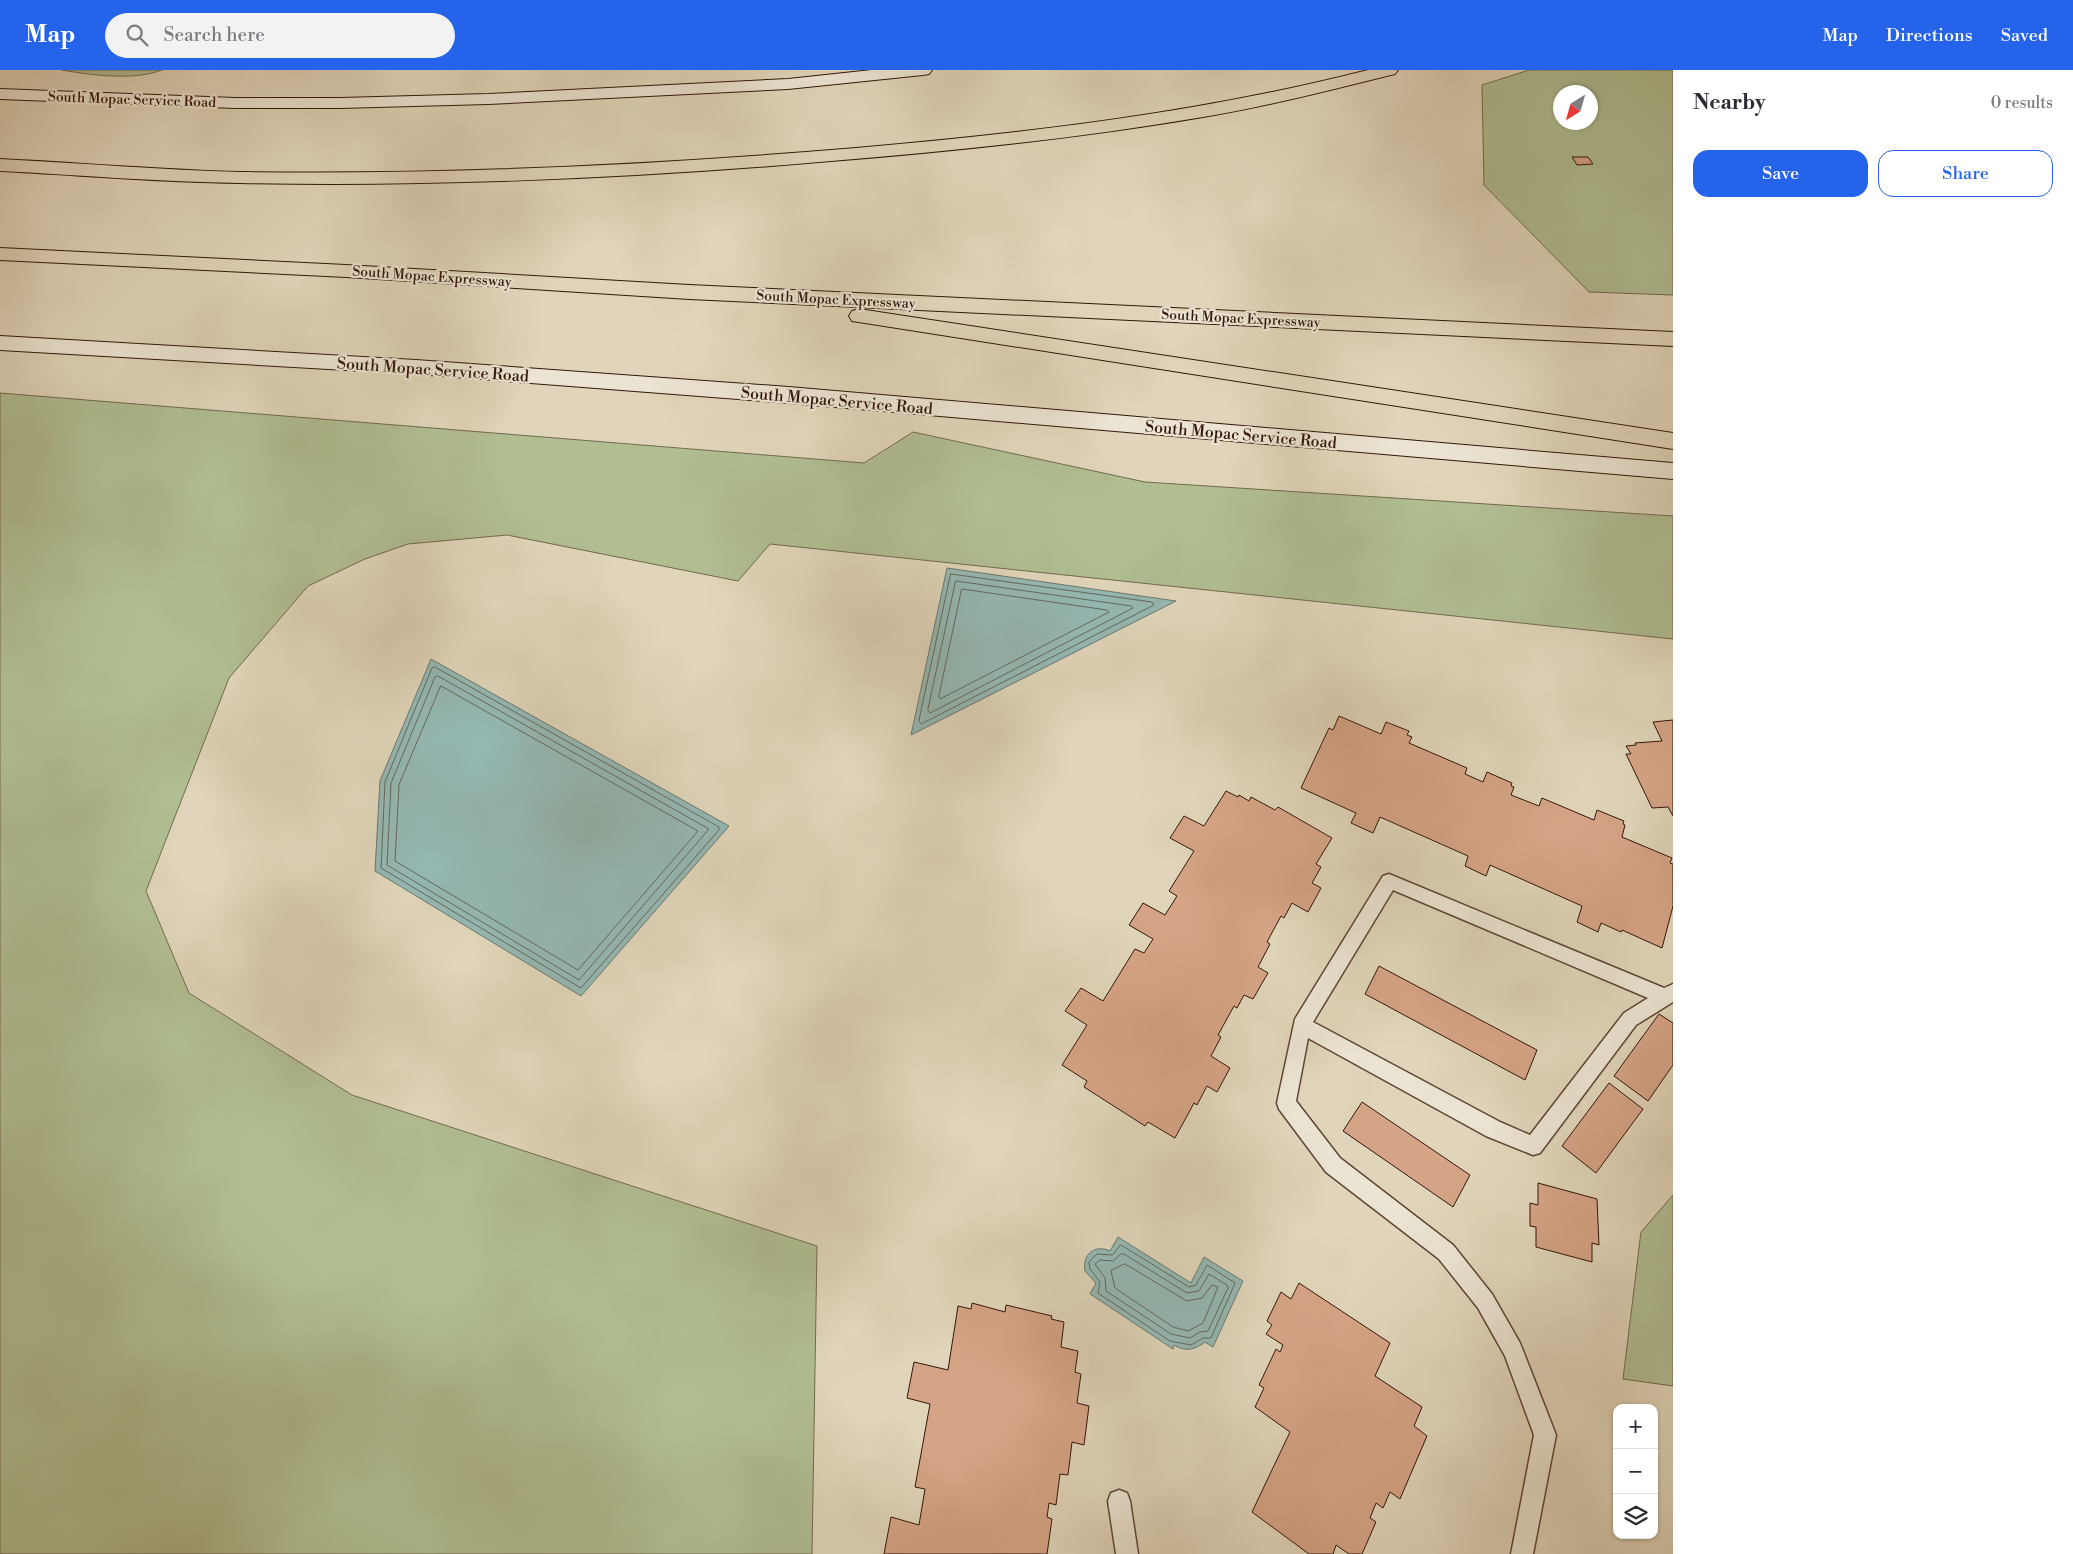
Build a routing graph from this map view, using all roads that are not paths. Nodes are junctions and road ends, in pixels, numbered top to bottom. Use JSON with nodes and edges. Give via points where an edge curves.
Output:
{"nodes":[{"id":1,"x":922,"y":70,"type":"edge"},
{"id":2,"x":1389,"y":70,"type":"edge"},
{"id":3,"x":0,"y":94,"type":"edge"},
{"id":4,"x":0,"y":165,"type":"edge"},
{"id":5,"x":0,"y":254,"type":"edge"},
{"id":6,"x":689,"y":292,"type":"junction"},
{"id":7,"x":1673,"y":339,"type":"edge"},
{"id":8,"x":0,"y":343,"type":"edge"},
{"id":9,"x":1673,"y":441,"type":"edge"},
{"id":10,"x":1673,"y":471,"type":"edge"},
{"id":11,"x":1669,"y":995,"type":"edge"},
{"id":12,"x":1301,"y":1025,"type":"junction"},
{"id":13,"x":1119,"y":1500,"type":"dead end"},
{"id":14,"x":1127,"y":1554,"type":"edge"},
{"id":15,"x":1522,"y":1554,"type":"edge"}],
"edges":[{"from":1,"to":3,"type":"main road","name":"South Mopac Service Road","via":[[788,84],[478,100],[235,104]]},
{"from":2,"to":4,"type":"highway","via":[[1179,116],[1035,136],[639,171],[271,178]]},
{"from":5,"to":6,"type":"highway","name":"South Mopac Expressway"},
{"from":6,"to":7,"type":"highway","name":"South Mopac Expressway"},
{"from":6,"to":9,"type":"highway"},
{"from":8,"to":10,"type":"main road","name":"South Mopac Service Road","via":[[436,368]]},
{"from":11,"to":12,"type":"lane","via":[[1630,1020],[1533,1146],[1494,1129]]},
{"from":11,"to":12,"type":"lane","via":[[1390,881]]},
{"from":12,"to":15,"type":"lane","via":[[1286,1104],[1333,1165],[1446,1252],[1485,1301],[1513,1350],[1545,1435]]},
{"from":13,"to":14,"type":"lane"}]}
